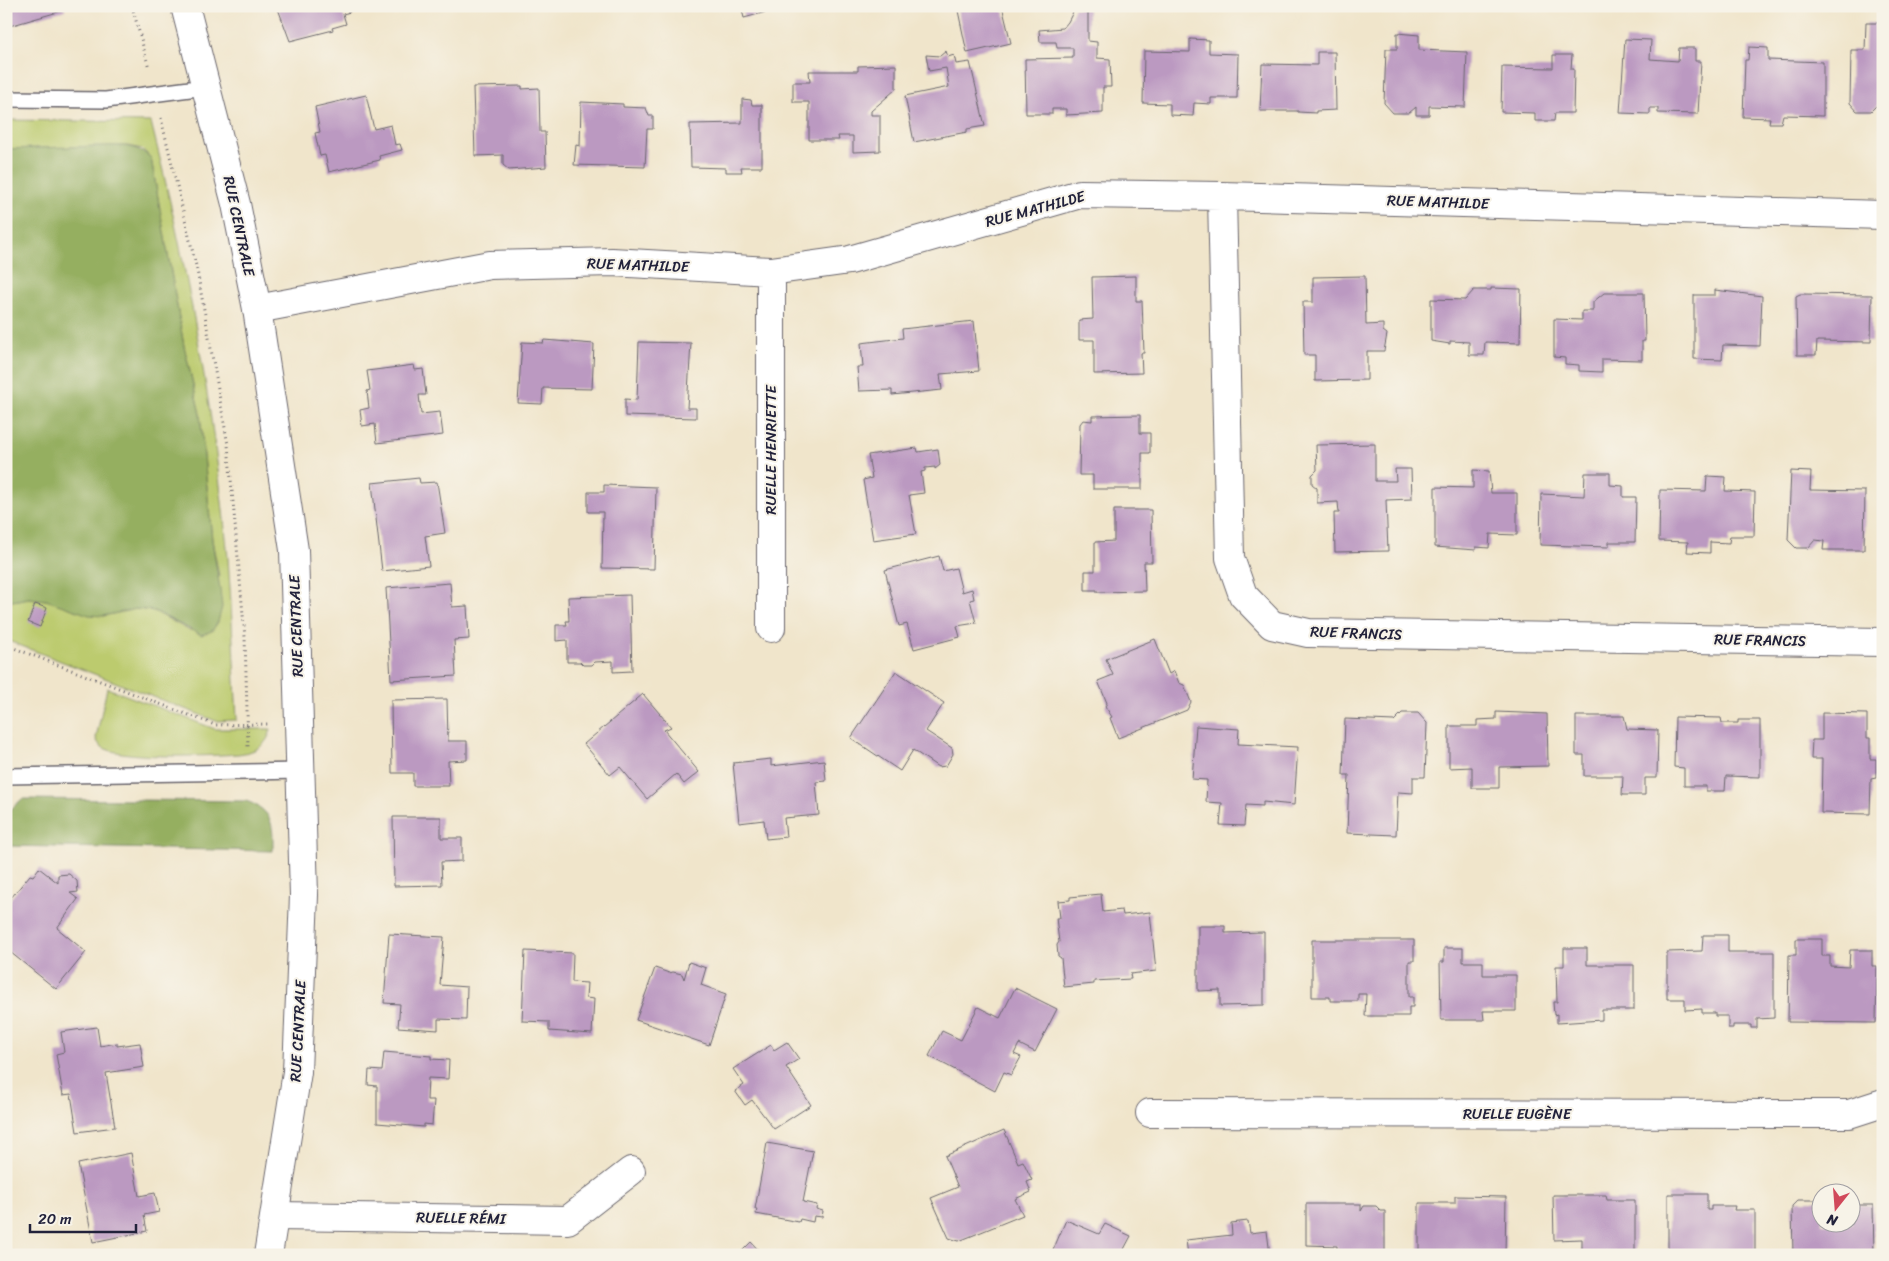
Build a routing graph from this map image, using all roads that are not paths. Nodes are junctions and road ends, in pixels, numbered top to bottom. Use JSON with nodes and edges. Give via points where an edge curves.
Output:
{"nodes":[{"id":1,"x":185,"y":6,"type":"edge"},
{"id":2,"x":205,"y":87,"type":"junction"},
{"id":3,"x":6,"y":99,"type":"edge"},
{"id":4,"x":1222,"y":196,"type":"junction"},
{"id":5,"x":1883,"y":215,"type":"edge"},
{"id":6,"x":771,"y":271,"type":"junction"},
{"id":7,"x":257,"y":309,"type":"junction"},
{"id":8,"x":771,"y":628,"type":"dead end"},
{"id":9,"x":1883,"y":642,"type":"edge"},
{"id":10,"x":300,"y":771,"type":"junction"},
{"id":11,"x":6,"y":776,"type":"edge"},
{"id":12,"x":1883,"y":1103,"type":"edge"},
{"id":13,"x":1150,"y":1113,"type":"dead end"},
{"id":14,"x":631,"y":1171,"type":"dead end"},
{"id":15,"x":275,"y":1216,"type":"junction"},
{"id":16,"x":268,"y":1255,"type":"edge"}],
"edges":[{"from":1,"to":2,"type":"street","name":"RUE CENTRALE"},
{"from":2,"to":3,"type":"lane","via":[[106,100]]},
{"from":2,"to":7,"type":"street","name":"RUE CENTRALE","via":[[236,204]]},
{"from":4,"to":5,"type":"street","name":"RUE MATHILDE"},
{"from":4,"to":6,"type":"street","name":"RUE MATHILDE","via":[[1080,194],[850,260]]},
{"from":4,"to":9,"type":"street","name":"RUE FRANCIS","via":[[1230,558],[1243,595],[1272,624],[1308,633]]},
{"from":6,"to":7,"type":"street","name":"RUE MATHILDE","via":[[612,262],[490,264]]},
{"from":6,"to":8,"type":"street","name":"RUELLE HENRIETTE"},
{"from":7,"to":10,"type":"street","name":"RUE CENTRALE","via":[[294,550]]},
{"from":10,"to":11,"type":"lane"},
{"from":10,"to":15,"type":"street","name":"RUE CENTRALE","via":[[304,895],[297,1072]]},
{"from":12,"to":13,"type":"street","name":"RUELLE EUGÈNE","via":[[1849,1114]]},
{"from":14,"to":15,"type":"street","name":"RUELLE RÉMI","via":[[568,1220]]},
{"from":15,"to":16,"type":"street","name":"RUE CENTRALE"}]}
